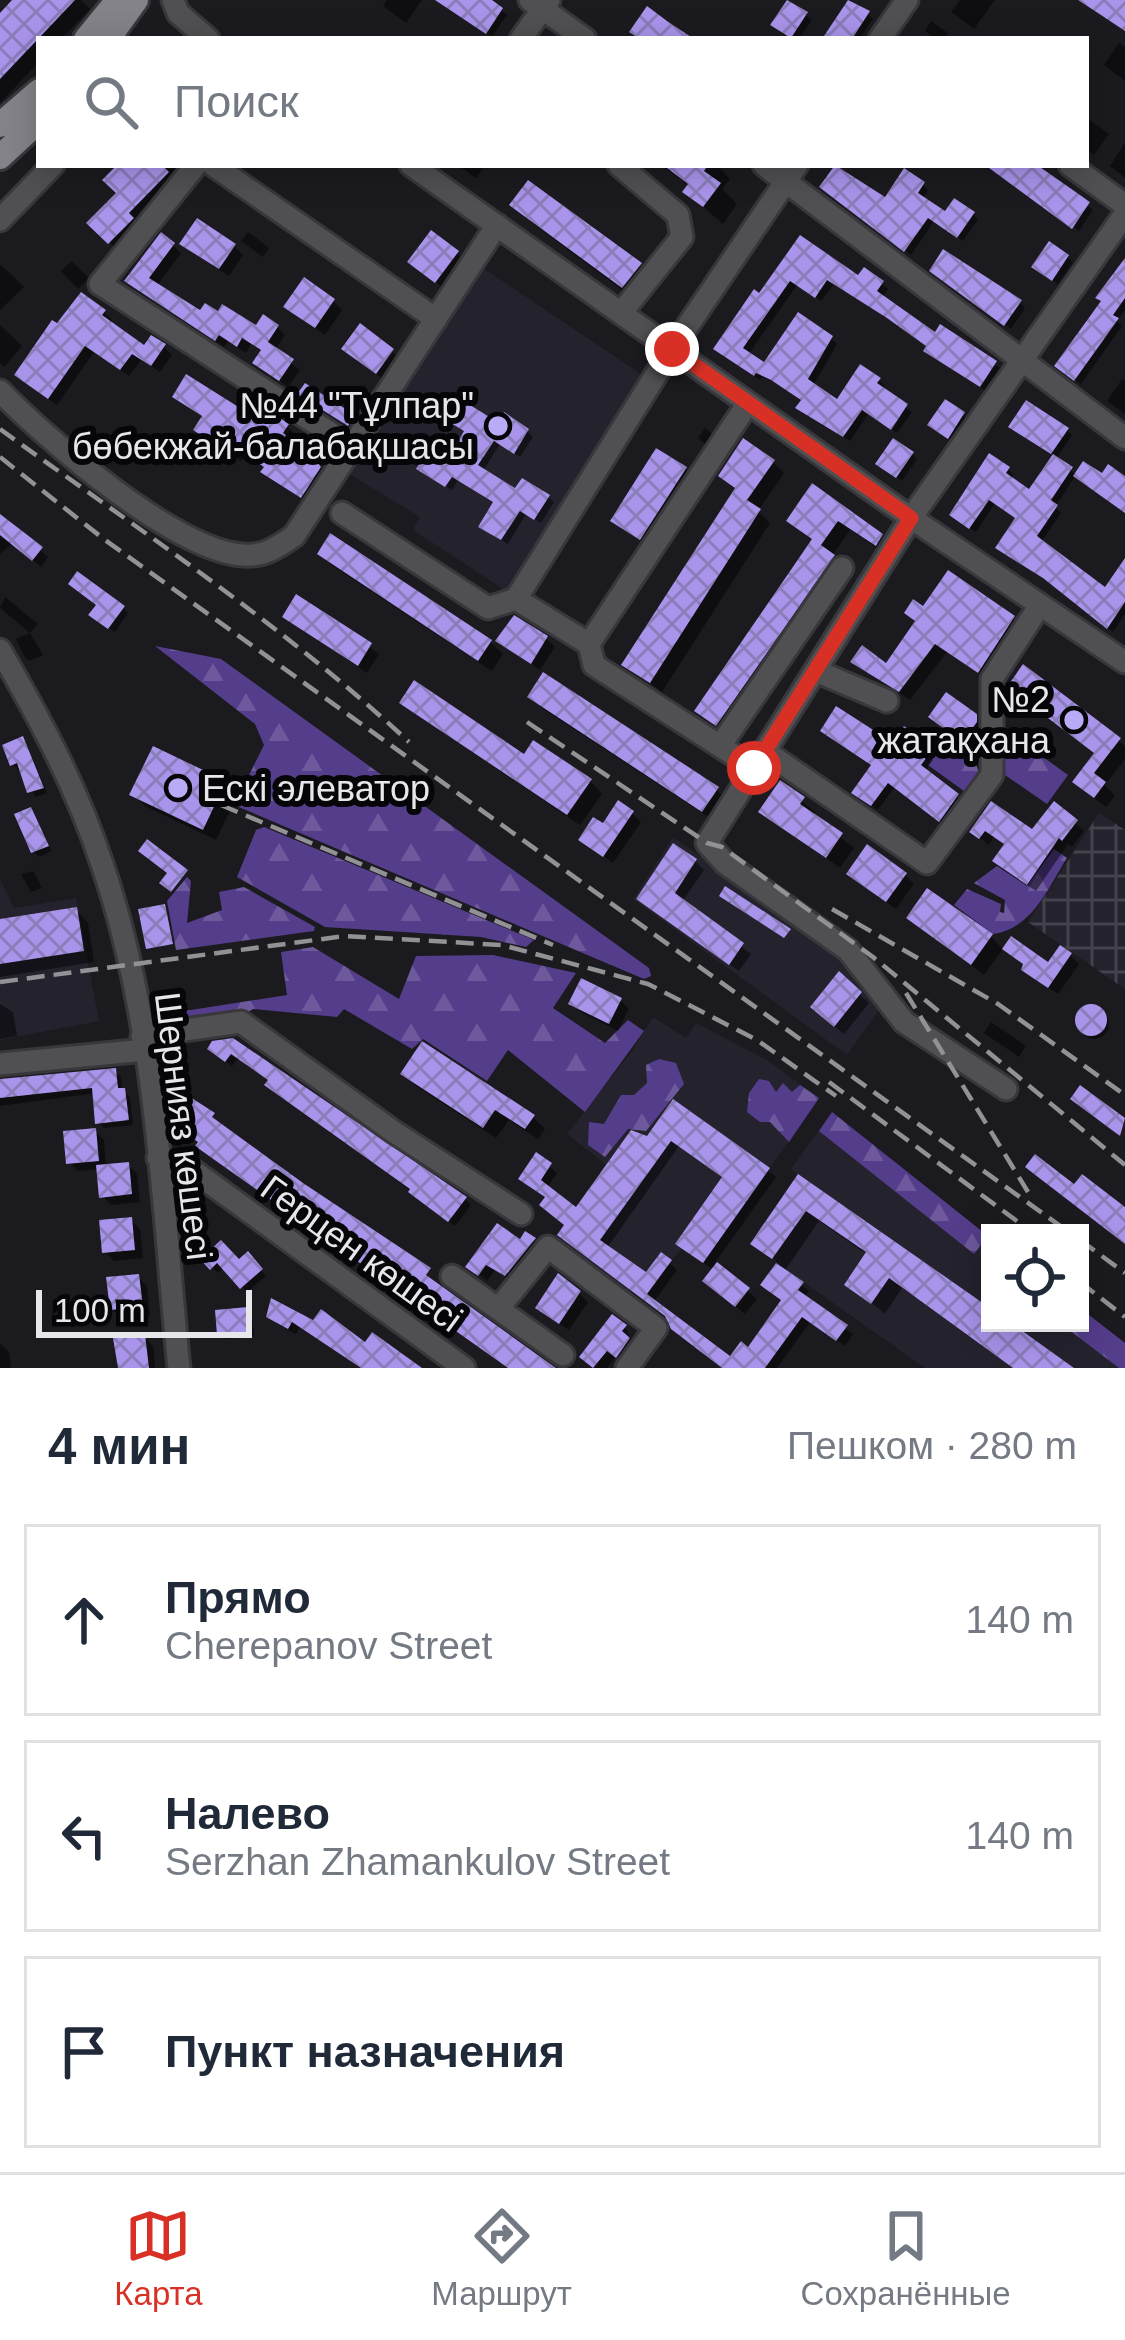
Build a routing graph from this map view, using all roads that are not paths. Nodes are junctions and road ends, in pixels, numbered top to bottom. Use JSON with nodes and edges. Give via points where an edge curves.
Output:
{"nodes":[{"id":1,"x":118,"y":0,"type":"edge"},
{"id":2,"x":136,"y":0,"type":"edge"},
{"id":3,"x":172,"y":0,"type":"edge"},
{"id":4,"x":901,"y":2,"type":"edge"},
{"id":5,"x":541,"y":3,"type":"edge"},
{"id":6,"x":88,"y":36,"type":"edge"},
{"id":7,"x":110,"y":36,"type":"edge"},
{"id":8,"x":202,"y":36,"type":"edge"},
{"id":9,"x":523,"y":36,"type":"edge"},
{"id":10,"x":581,"y":36,"type":"edge"},
{"id":11,"x":886,"y":36,"type":"edge"},
{"id":12,"x":36,"y":94,"type":"edge"},
{"id":13,"x":36,"y":124,"type":"edge"},
{"id":14,"x":0,"y":125,"type":"edge"},
{"id":15,"x":0,"y":157,"type":"edge"},
{"id":16,"x":50,"y":168,"type":"edge"},
{"id":17,"x":194,"y":168,"type":"edge"},
{"id":18,"x":217,"y":168,"type":"edge"},
{"id":19,"x":421,"y":168,"type":"edge"},
{"id":20,"x":623,"y":168,"type":"edge"},
{"id":21,"x":1074,"y":168,"type":"edge"},
{"id":22,"x":792,"y":173,"type":"edge"},
{"id":23,"x":1125,"y":209,"type":"edge"},
{"id":24,"x":0,"y":220,"type":"edge"},
{"id":25,"x":497,"y":225,"type":"junction"},
{"id":26,"x":621,"y":313,"type":"junction"},
{"id":27,"x":436,"y":319,"type":"junction"},
{"id":28,"x":672,"y":349,"type":"junction"},
{"id":29,"x":1022,"y":363,"type":"junction"},
{"id":30,"x":0,"y":391,"type":"edge"},
{"id":31,"x":748,"y":403,"type":"junction"},
{"id":32,"x":1125,"y":438,"type":"edge"},
{"id":33,"x":352,"y":447,"type":"junction"},
{"id":34,"x":342,"y":513,"type":"dead end"},
{"id":35,"x":911,"y":518,"type":"junction"},
{"id":36,"x":842,"y":568,"type":"dead end"},
{"id":37,"x":516,"y":599,"type":"junction"},
{"id":38,"x":1040,"y":605,"type":"junction"},
{"id":39,"x":589,"y":644,"type":"junction"},
{"id":40,"x":2,"y":660,"type":"edge"},
{"id":41,"x":1125,"y":662,"type":"edge"},
{"id":42,"x":816,"y":671,"type":"junction"},
{"id":43,"x":887,"y":700,"type":"dead end"},
{"id":44,"x":721,"y":746,"type":"junction"},
{"id":45,"x":760,"y":760,"type":"junction"},
{"id":46,"x":144,"y":1043,"type":"junction"},
{"id":47,"x":0,"y":1064,"type":"edge"},
{"id":48,"x":1006,"y":1089,"type":"dead end"},
{"id":49,"x":158,"y":1158,"type":"junction"},
{"id":50,"x":520,"y":1214,"type":"dead end"},
{"id":51,"x":452,"y":1276,"type":"dead end"},
{"id":52,"x":498,"y":1309,"type":"junction"},
{"id":53,"x":563,"y":1355,"type":"dead end"},
{"id":54,"x":179,"y":1368,"type":"edge"},
{"id":55,"x":464,"y":1368,"type":"edge"},
{"id":56,"x":627,"y":1368,"type":"edge"}],
"edges":[{"from":1,"to":6,"type":"main road"},
{"from":2,"to":7,"type":"main road"},
{"from":3,"to":8,"type":"street"},
{"from":4,"to":11,"type":"street"},
{"from":5,"to":9,"type":"street"},
{"from":5,"to":10,"type":"street"},
{"from":12,"to":14,"type":"main road"},
{"from":13,"to":15,"type":"main road"},
{"from":16,"to":24,"type":"street"},
{"from":17,"to":33,"type":"street","via":[[100,284]]},
{"from":18,"to":27,"type":"street"},
{"from":19,"to":25,"type":"street"},
{"from":20,"to":26,"type":"street","via":[[678,214],[682,237]]},
{"from":21,"to":23,"type":"street"},
{"from":22,"to":28,"type":"street"},
{"from":22,"to":29,"type":"street"},
{"from":23,"to":29,"type":"street"},
{"from":25,"to":26,"type":"street"},
{"from":25,"to":27,"type":"street"},
{"from":26,"to":28,"type":"street"},
{"from":27,"to":33,"type":"street"},
{"from":28,"to":31,"type":"street"},
{"from":28,"to":37,"type":"street"},
{"from":29,"to":32,"type":"street"},
{"from":29,"to":35,"type":"street"},
{"from":30,"to":33,"type":"street","via":[[79,465],[200,545],[236,554],[274,550],[294,536]]},
{"from":31,"to":35,"type":"street"},
{"from":31,"to":39,"type":"street"},
{"from":34,"to":37,"type":"street","via":[[488,608]]},
{"from":35,"to":38,"type":"street"},
{"from":35,"to":42,"type":"street"},
{"from":36,"to":44,"type":"street"},
{"from":37,"to":39,"type":"street"},
{"from":38,"to":41,"type":"street"},
{"from":38,"to":45,"type":"street","via":[[992,679],[992,775],[927,863]]},
{"from":39,"to":44,"type":"street","via":[[594,665]]},
{"from":40,"to":46,"type":"street","name":"Шернияз көшесі","via":[[80,803],[104,868]]},
{"from":42,"to":43,"type":"street"},
{"from":42,"to":45,"type":"street"},
{"from":44,"to":45,"type":"street"},
{"from":45,"to":48,"type":"street","via":[[707,842],[848,950],[904,1022]]},
{"from":46,"to":47,"type":"street"},
{"from":46,"to":49,"type":"street","name":"Шернияз көшесі"},
{"from":46,"to":50,"type":"street","via":[[241,1022]]},
{"from":49,"to":54,"type":"street","name":"Шернияз көшесі"},
{"from":49,"to":55,"type":"street","name":"Герцен көшесі","via":[[196,1172]]},
{"from":51,"to":52,"type":"street"},
{"from":52,"to":53,"type":"street"},
{"from":52,"to":56,"type":"street","via":[[548,1247],[656,1328]]}]}
